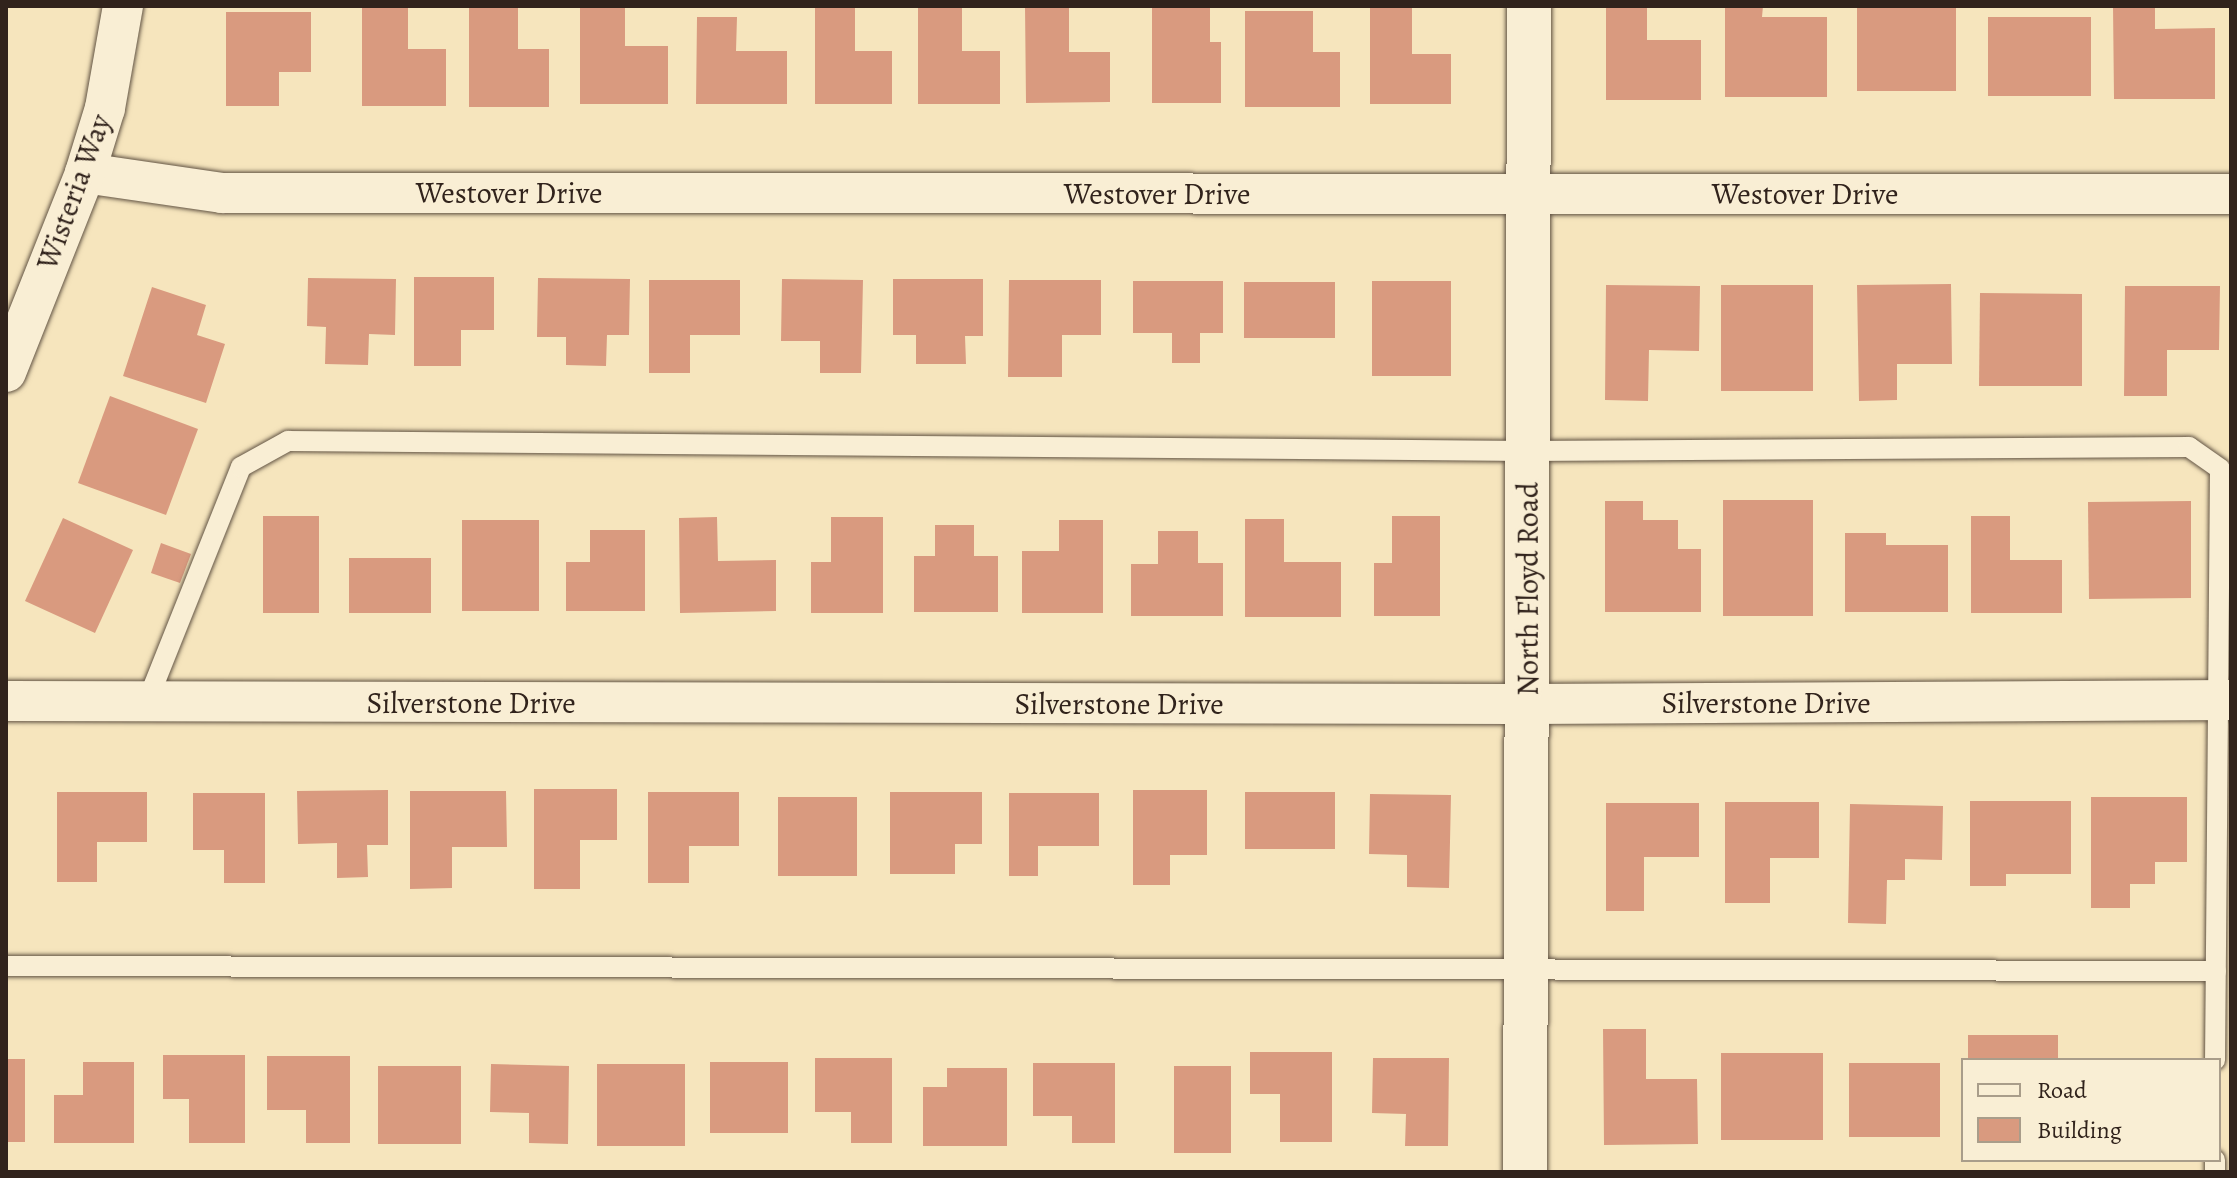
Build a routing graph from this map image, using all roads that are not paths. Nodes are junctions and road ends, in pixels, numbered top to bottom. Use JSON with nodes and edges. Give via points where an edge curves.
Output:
{"nodes":[{"id":1,"x":123,"y":6,"type":"edge"},
{"id":2,"x":1529,"y":6,"type":"edge"},
{"id":3,"x":85,"y":173,"type":"junction"},
{"id":4,"x":1529,"y":194,"type":"junction"},
{"id":5,"x":2231,"y":194,"type":"edge"},
{"id":6,"x":6,"y":372,"type":"edge"},
{"id":7,"x":1527,"y":451,"type":"junction"},
{"id":8,"x":2224,"y":700,"type":"edge"},
{"id":9,"x":6,"y":701,"type":"edge"},
{"id":10,"x":147,"y":702,"type":"junction"},
{"id":11,"x":1529,"y":704,"type":"junction"},
{"id":12,"x":6,"y":966,"type":"edge"},
{"id":13,"x":1527,"y":971,"type":"junction"},
{"id":14,"x":2216,"y":971,"type":"junction"},
{"id":15,"x":2215,"y":1058,"type":"edge"},
{"id":16,"x":1525,"y":1172,"type":"edge"}],
"edges":[{"from":1,"to":3,"type":"street","name":"Wisteria Way","via":[[105,108]]},
{"from":2,"to":4,"type":"street","name":"North Floyd Road"},
{"from":3,"to":4,"type":"street","name":"Westover Drive","via":[[222,193]]},
{"from":3,"to":6,"type":"street","name":"Wisteria Way"},
{"from":4,"to":5,"type":"street","name":"Westover Drive"},
{"from":4,"to":7,"type":"street","name":"North Floyd Road"},
{"from":7,"to":8,"type":"lane","via":[[2189,447],[2220,469]]},
{"from":7,"to":10,"type":"lane","via":[[288,441],[241,467]]},
{"from":7,"to":11,"type":"street","name":"North Floyd Road"},
{"from":8,"to":11,"type":"street","name":"Silverstone Drive"},
{"from":8,"to":14,"type":"lane"},
{"from":9,"to":10,"type":"street","name":"Silverstone Drive"},
{"from":10,"to":11,"type":"street","name":"Silverstone Drive"},
{"from":11,"to":13,"type":"street","name":"North Floyd Road"},
{"from":12,"to":13,"type":"lane"},
{"from":13,"to":14,"type":"lane"},
{"from":13,"to":16,"type":"street","name":"North Floyd Road"},
{"from":14,"to":15,"type":"lane"}]}
